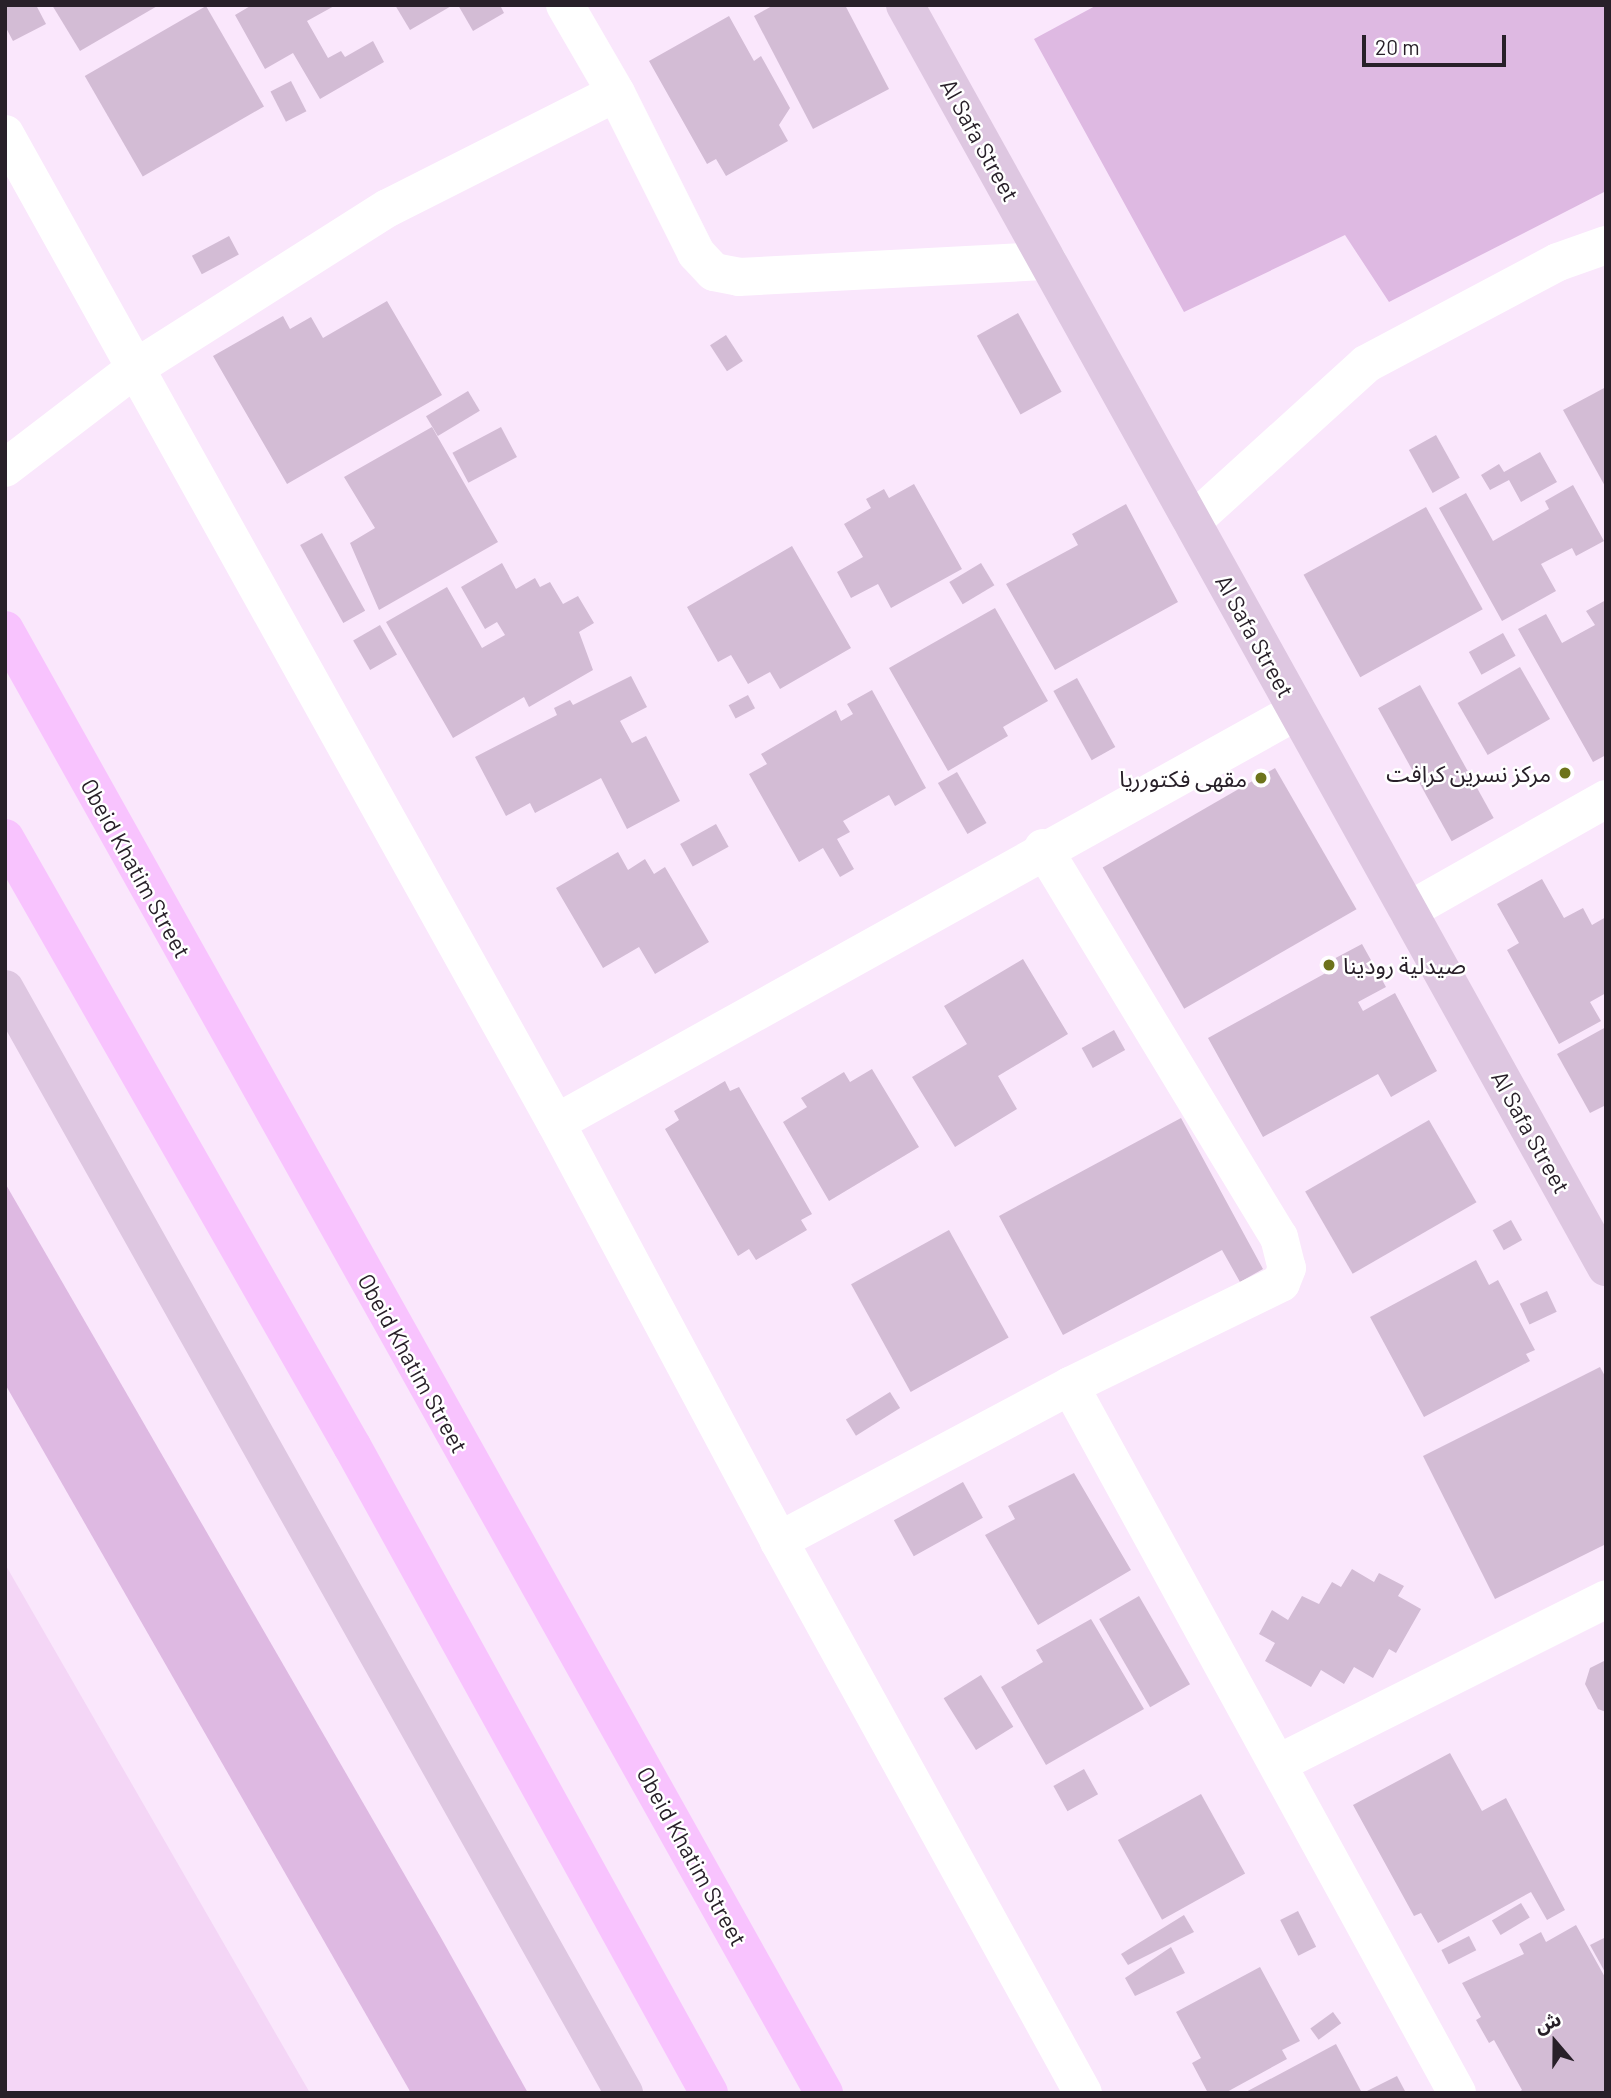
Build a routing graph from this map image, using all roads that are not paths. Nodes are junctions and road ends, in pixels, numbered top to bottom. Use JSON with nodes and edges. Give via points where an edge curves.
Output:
{"nodes":[{"id":1,"x":565,"y":5,"type":"edge"},
{"id":2,"x":905,"y":5,"type":"edge"},
{"id":3,"x":616,"y":93,"type":"junction"},
{"id":4,"x":5,"y":134,"type":"edge"},
{"id":5,"x":1606,"y":245,"type":"edge"},
{"id":6,"x":1048,"y":261,"type":"junction"},
{"id":7,"x":137,"y":367,"type":"junction"},
{"id":8,"x":5,"y":468,"type":"edge"},
{"id":9,"x":1192,"y":522,"type":"junction"},
{"id":10,"x":5,"y":630,"type":"edge"},
{"id":11,"x":1297,"y":711,"type":"junction"},
{"id":12,"x":1606,"y":799,"type":"edge"},
{"id":13,"x":5,"y":838,"type":"edge"},
{"id":14,"x":1043,"y":848,"type":"junction"},
{"id":15,"x":1408,"y":911,"type":"junction"},
{"id":16,"x":5,"y":989,"type":"edge"},
{"id":17,"x":556,"y":1124,"type":"junction"},
{"id":18,"x":1602,"y":1250,"type":"edge"},
{"id":19,"x":1070,"y":1386,"type":"junction"},
{"id":20,"x":779,"y":1541,"type":"junction"},
{"id":21,"x":1606,"y":1599,"type":"edge"},
{"id":22,"x":1279,"y":1763,"type":"junction"},
{"id":23,"x":624,"y":2093,"type":"edge"},
{"id":24,"x":709,"y":2093,"type":"edge"},
{"id":25,"x":824,"y":2093,"type":"edge"},
{"id":26,"x":1083,"y":2093,"type":"edge"},
{"id":27,"x":1457,"y":2093,"type":"edge"}],
"edges":[{"from":1,"to":3,"type":"street"},
{"from":2,"to":6,"type":"street","name":"Al Safa Street"},
{"from":3,"to":6,"type":"street","via":[[696,253],[714,272],[739,277]]},
{"from":3,"to":7,"type":"street","via":[[388,208]]},
{"from":4,"to":7,"type":"street"},
{"from":5,"to":9,"type":"street","via":[[1558,262],[1366,364]]},
{"from":6,"to":9,"type":"street","name":"Al Safa Street"},
{"from":7,"to":8,"type":"street"},
{"from":7,"to":17,"type":"street"},
{"from":9,"to":11,"type":"street","name":"Al Safa Street"},
{"from":10,"to":25,"type":"main road","name":"Obeid Khatim Street"},
{"from":11,"to":14,"type":"street"},
{"from":11,"to":15,"type":"street","name":"Al Safa Street"},
{"from":12,"to":15,"type":"street"},
{"from":13,"to":24,"type":"main road","via":[[352,1446]]},
{"from":14,"to":17,"type":"street"},
{"from":14,"to":19,"type":"street","via":[[1279,1237],[1287,1268],[1281,1283]]},
{"from":15,"to":18,"type":"street","name":"Al Safa Street"},
{"from":16,"to":23,"type":"street"},
{"from":17,"to":20,"type":"street"},
{"from":19,"to":20,"type":"street"},
{"from":19,"to":22,"type":"street"},
{"from":20,"to":26,"type":"street"},
{"from":21,"to":22,"type":"street"},
{"from":22,"to":27,"type":"street"}]}
